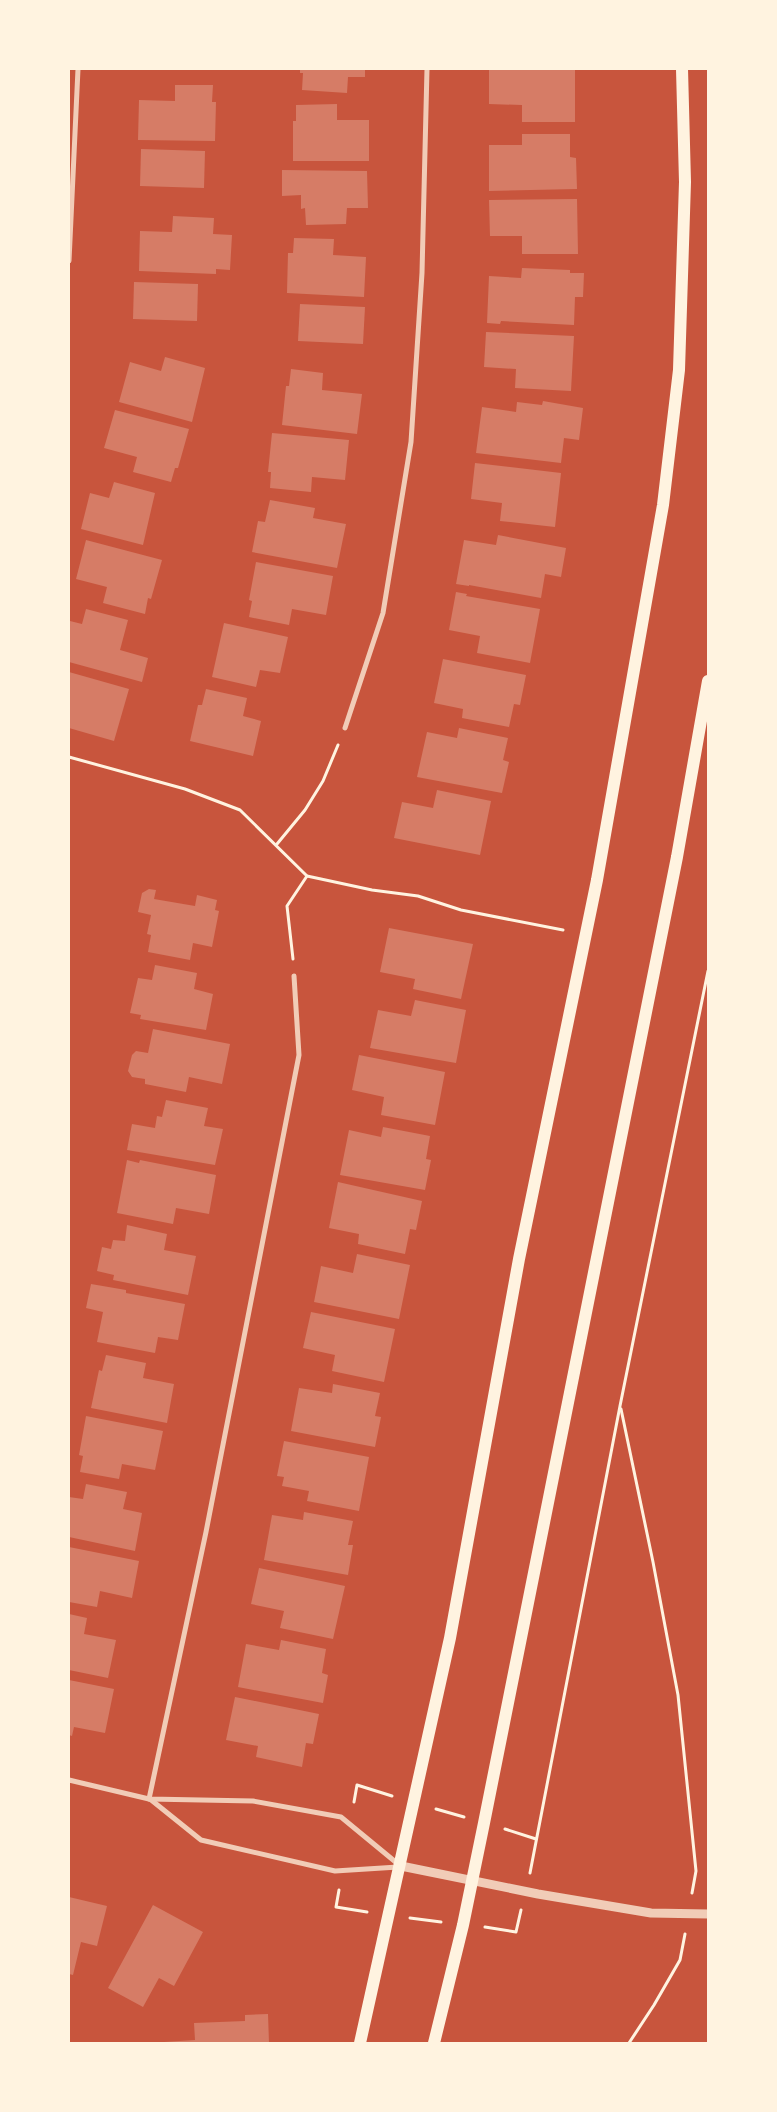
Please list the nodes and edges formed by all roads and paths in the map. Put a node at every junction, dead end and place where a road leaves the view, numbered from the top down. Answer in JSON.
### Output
{"nodes":[{"id":1,"x":78,"y":69,"type":"edge"},
{"id":2,"x":427,"y":69,"type":"edge"},
{"id":3,"x":682,"y":69,"type":"edge"},
{"id":4,"x":69,"y":261,"type":"edge"},
{"id":5,"x":708,"y":681,"type":"edge"},
{"id":6,"x":345,"y":728,"type":"joint"},
{"id":7,"x":69,"y":757,"type":"edge"},
{"id":8,"x":277,"y":844,"type":"junction"},
{"id":9,"x":307,"y":876,"type":"junction"},
{"id":10,"x":586,"y":934,"type":"junction"},
{"id":11,"x":708,"y":971,"type":"edge"},
{"id":12,"x":294,"y":976,"type":"joint"},
{"id":13,"x":620,"y":1406,"type":"junction"},
{"id":14,"x":69,"y":1780,"type":"edge"},
{"id":15,"x":149,"y":1799,"type":"junction"},
{"id":16,"x":536,"y":1839,"type":"dead end"},
{"id":17,"x":401,"y":1866,"type":"junction"},
{"id":18,"x":472,"y":1881,"type":"junction"},
{"id":19,"x":691,"y":1901,"type":"dead end"},
{"id":20,"x":708,"y":1914,"type":"edge"},
{"id":21,"x":686,"y":1930,"type":"dead end"},
{"id":22,"x":360,"y":2043,"type":"edge"},
{"id":23,"x":434,"y":2043,"type":"edge"},
{"id":24,"x":628,"y":2043,"type":"edge"}],
"edges":[{"from":1,"to":4,"type":"street"},
{"from":2,"to":6,"type":"street"},
{"from":3,"to":10,"type":"main road"},
{"from":5,"to":18,"type":"main road"},
{"from":6,"to":8,"type":"path"},
{"from":7,"to":8,"type":"path"},
{"from":8,"to":9,"type":"path"},
{"from":9,"to":10,"type":"path"},
{"from":9,"to":12,"type":"path"},
{"from":10,"to":17,"type":"main road"},
{"from":11,"to":13,"type":"path"},
{"from":12,"to":15,"type":"street"},
{"from":13,"to":16,"type":"path"},
{"from":13,"to":19,"type":"path"},
{"from":14,"to":15,"type":"street"},
{"from":15,"to":17,"type":"street"},
{"from":15,"to":17,"type":"street"},
{"from":17,"to":18,"type":"street"},
{"from":17,"to":22,"type":"main road"},
{"from":18,"to":20,"type":"street"},
{"from":18,"to":23,"type":"main road"},
{"from":21,"to":24,"type":"path"}]}
